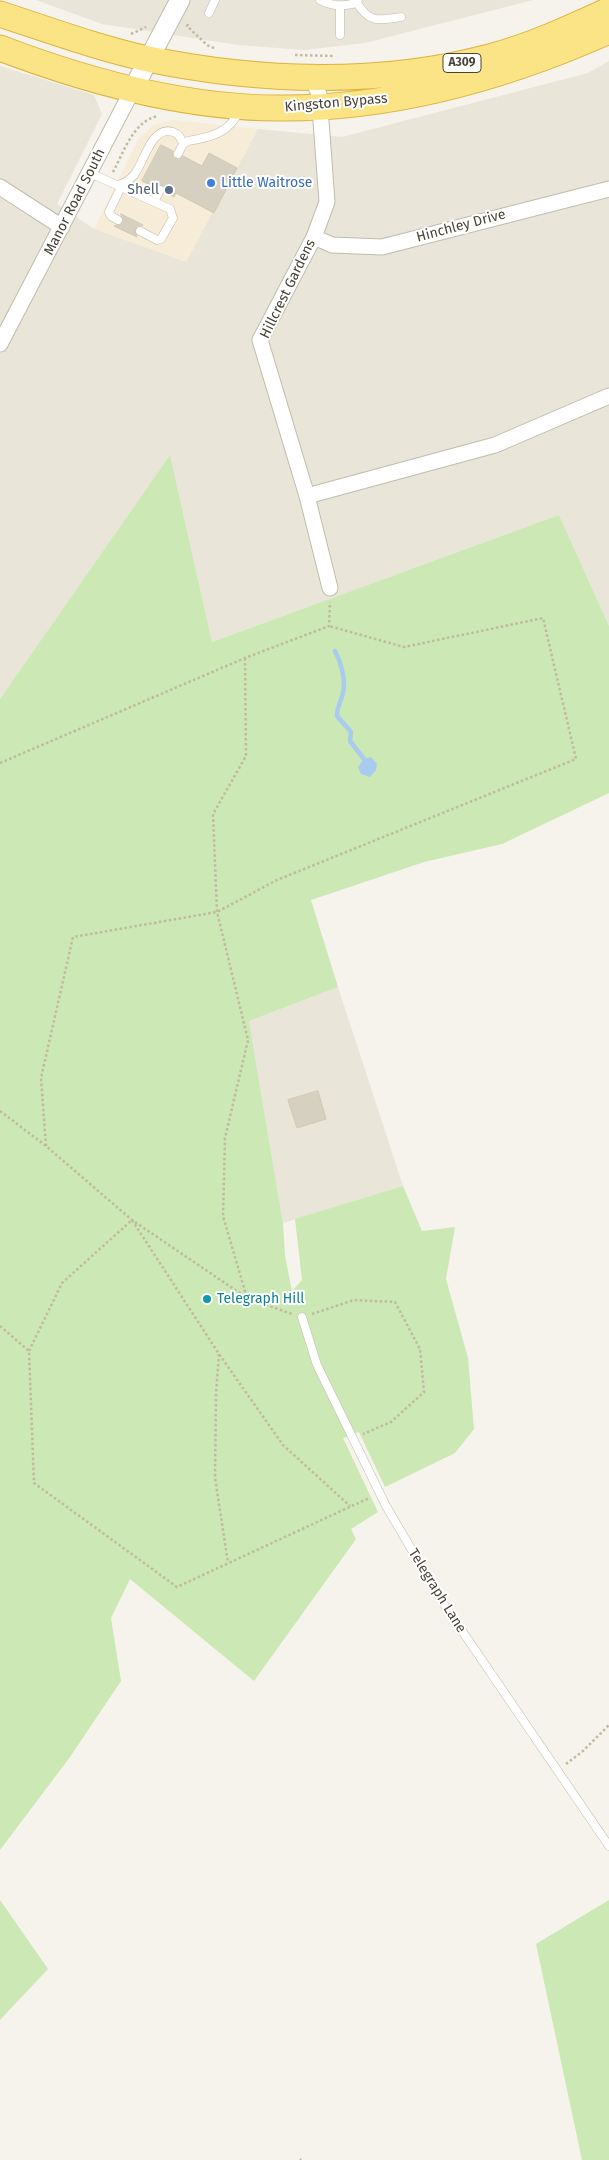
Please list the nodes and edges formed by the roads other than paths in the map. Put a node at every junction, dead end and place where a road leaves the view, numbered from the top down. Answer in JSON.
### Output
{"nodes":[{"id":1,"x":215,"y":0,"type":"edge"},
{"id":2,"x":320,"y":0,"type":"edge"},
{"id":3,"x":358,"y":2,"type":"edge"},
{"id":4,"x":179,"y":3,"type":"edge"},
{"id":5,"x":340,"y":6,"type":"junction"},
{"id":6,"x":609,"y":10,"type":"edge"},
{"id":7,"x":209,"y":13,"type":"dead end"},
{"id":8,"x":0,"y":14,"type":"edge"},
{"id":9,"x":401,"y":18,"type":"dead end"},
{"id":10,"x":0,"y":19,"type":"edge"},
{"id":11,"x":609,"y":31,"type":"edge"},
{"id":12,"x":340,"y":35,"type":"dead end"},
{"id":13,"x":0,"y":48,"type":"edge"},
{"id":14,"x":149,"y":59,"type":"junction"},
{"id":15,"x":306,"y":78,"type":"junction"},
{"id":16,"x":133,"y":89,"type":"junction"},
{"id":17,"x":242,"y":106,"type":"junction"},
{"id":18,"x":317,"y":107,"type":"junction"},
{"id":19,"x":183,"y":144,"type":"junction"},
{"id":20,"x":178,"y":154,"type":"dead end"},
{"id":21,"x":90,"y":173,"type":"junction"},
{"id":22,"x":119,"y":186,"type":"junction"},
{"id":23,"x":0,"y":187,"type":"edge"},
{"id":24,"x":609,"y":188,"type":"edge"},
{"id":25,"x":160,"y":190,"type":"dead end"},
{"id":26,"x":154,"y":202,"type":"junction"},
{"id":27,"x":118,"y":220,"type":"dead end"},
{"id":28,"x":62,"y":227,"type":"junction"},
{"id":29,"x":140,"y":232,"type":"dead end"},
{"id":30,"x":314,"y":237,"type":"junction"},
{"id":31,"x":0,"y":344,"type":"edge"},
{"id":32,"x":609,"y":396,"type":"edge"},
{"id":33,"x":307,"y":496,"type":"junction"},
{"id":34,"x":330,"y":588,"type":"road end"},
{"id":35,"x":302,"y":1317,"type":"road end"},
{"id":36,"x":609,"y":1846,"type":"edge"}],
"edges":[{"from":1,"to":7,"type":"lane"},
{"from":2,"to":5,"type":"lane"},
{"from":3,"to":5,"type":"lane"},
{"from":3,"to":9,"type":"lane"},
{"from":4,"to":14,"type":"street","name":"Manor Road South"},
{"from":5,"to":12,"type":"lane"},
{"from":6,"to":15,"type":"highway","name":"Kingston Bypass","number":"A309"},
{"from":8,"to":14,"type":"highway","name":"Kingston Bypass","number":"A309"},
{"from":10,"to":16,"type":"highway"},
{"from":11,"to":18,"type":"highway","name":"Kingston Bypass","number":"A309"},
{"from":13,"to":16,"type":"highway","name":"Kingston Bypass","number":"A309"},
{"from":14,"to":15,"type":"highway","name":"Kingston Bypass","number":"A309"},
{"from":14,"to":16,"type":"street","name":"Manor Road South"},
{"from":14,"to":18,"type":"highway"},
{"from":15,"to":18,"type":"street","name":"Hillcrest Gardens"},
{"from":16,"to":17,"type":"highway","name":"Kingston Bypass","number":"A309"},
{"from":16,"to":21,"type":"street","name":"Manor Road South"},
{"from":17,"to":18,"type":"highway","name":"Kingston Bypass","number":"A309"},
{"from":17,"to":19,"type":"lane"},
{"from":18,"to":30,"type":"street","name":"Hillcrest Gardens"},
{"from":19,"to":20,"type":"lane"},
{"from":19,"to":22,"type":"lane"},
{"from":21,"to":22,"type":"lane"},
{"from":21,"to":28,"type":"street","name":"Manor Road South"},
{"from":22,"to":26,"type":"lane"},
{"from":22,"to":27,"type":"lane"},
{"from":23,"to":28,"type":"street"},
{"from":24,"to":30,"type":"street","name":"Hinchley Drive"},
{"from":25,"to":26,"type":"lane"},
{"from":26,"to":29,"type":"lane"},
{"from":28,"to":31,"type":"street","name":"Manor Road South"},
{"from":30,"to":33,"type":"street","name":"Hillcrest Gardens"},
{"from":32,"to":33,"type":"street"},
{"from":33,"to":34,"type":"street","name":"Hillcrest Gardens"},
{"from":35,"to":36,"type":"lane","name":"Telegraph Lane"}]}
